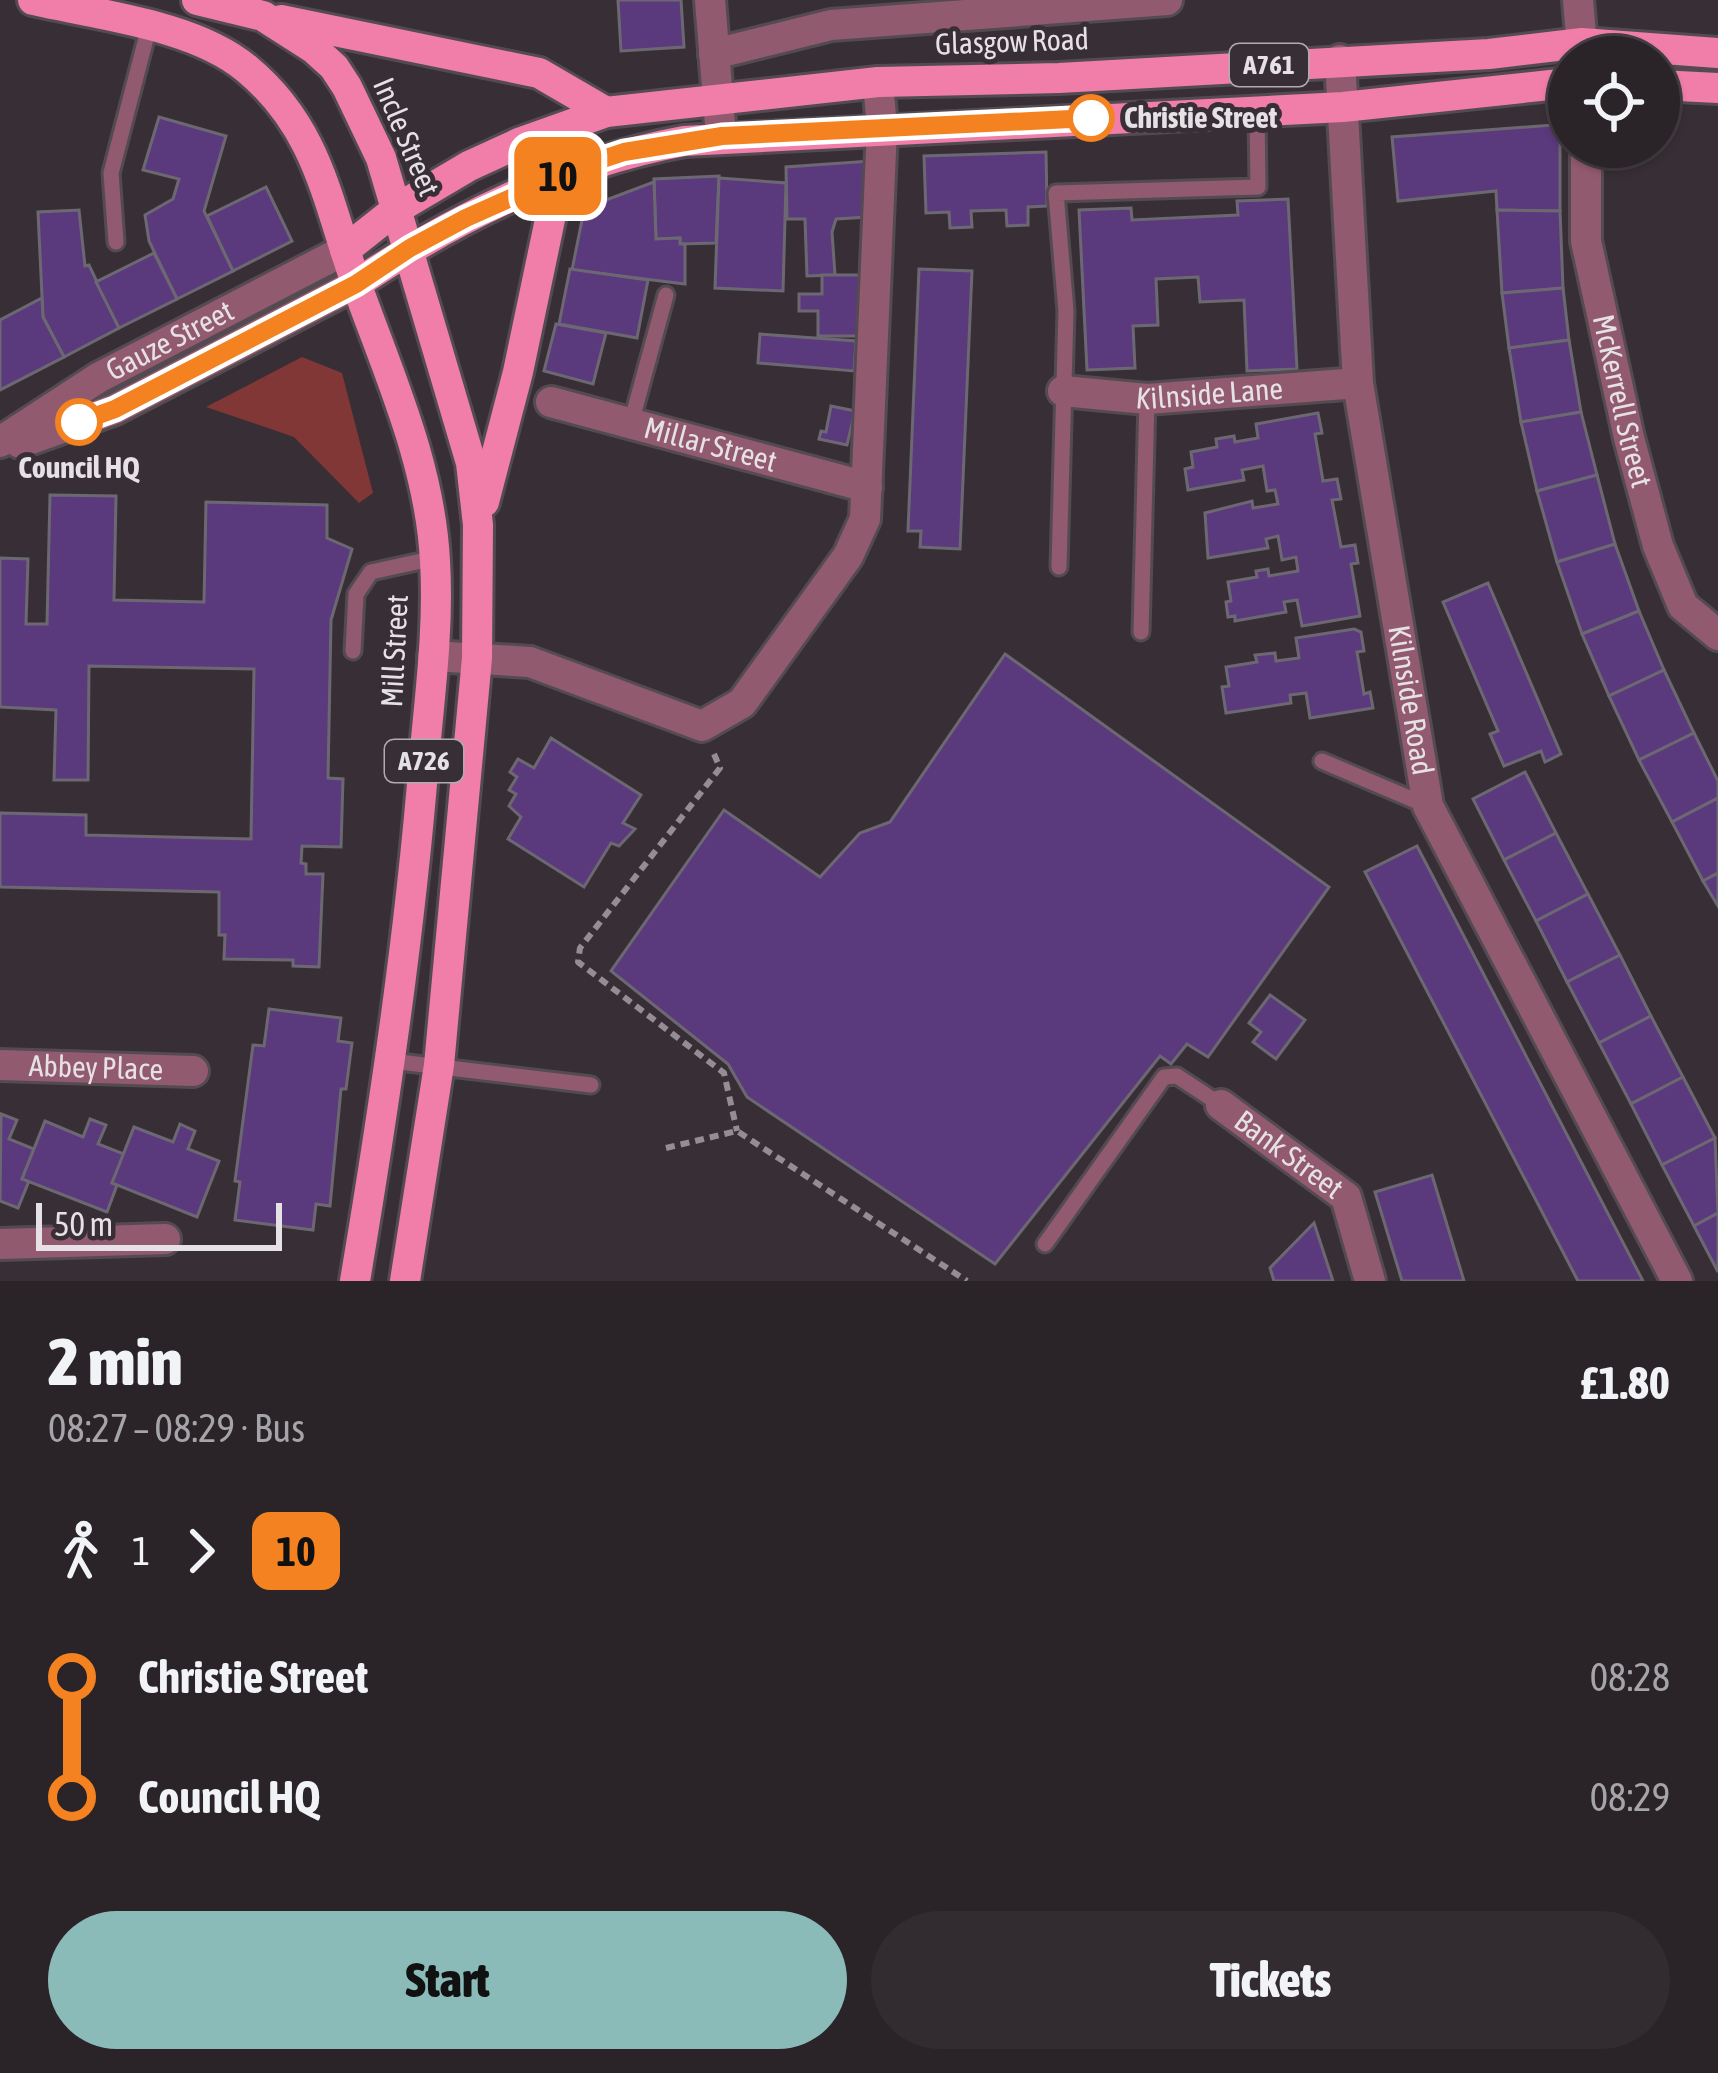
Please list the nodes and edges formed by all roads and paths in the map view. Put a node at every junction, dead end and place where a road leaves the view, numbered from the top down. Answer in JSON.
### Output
{"nodes":[{"id":1,"x":33,"y":0,"type":"edge"},
{"id":2,"x":197,"y":0,"type":"edge"},
{"id":3,"x":710,"y":0,"type":"edge"},
{"id":4,"x":1167,"y":0,"type":"edge"},
{"id":5,"x":1577,"y":0,"type":"edge"},
{"id":6,"x":263,"y":16,"type":"junction"},
{"id":7,"x":149,"y":27,"type":"junction"},
{"id":8,"x":1581,"y":36,"type":"edge"},
{"id":9,"x":1548,"y":51,"type":"edge"},
{"id":10,"x":1680,"y":52,"type":"edge"},
{"id":11,"x":1718,"y":53,"type":"edge"},
{"id":12,"x":714,"y":54,"type":"junction"},
{"id":13,"x":1340,"y":61,"type":"junction"},
{"id":14,"x":878,"y":82,"type":"junction"},
{"id":15,"x":1548,"y":85,"type":"edge"},
{"id":16,"x":1680,"y":86,"type":"edge"},
{"id":17,"x":1718,"y":88,"type":"edge"},
{"id":18,"x":718,"y":98,"type":"junction"},
{"id":19,"x":1343,"y":107,"type":"junction"},
{"id":20,"x":606,"y":112,"type":"junction"},
{"id":21,"x":1258,"y":112,"type":"junction"},
{"id":22,"x":882,"y":128,"type":"junction"},
{"id":23,"x":722,"y":136,"type":"junction"},
{"id":24,"x":582,"y":166,"type":"junction"},
{"id":25,"x":1586,"y":168,"type":"edge"},
{"id":26,"x":398,"y":208,"type":"junction"},
{"id":27,"x":116,"y":242,"type":"dead end"},
{"id":28,"x":410,"y":248,"type":"junction"},
{"id":29,"x":346,"y":250,"type":"junction"},
{"id":30,"x":356,"y":284,"type":"junction"},
{"id":31,"x":666,"y":295,"type":"dead end"},
{"id":32,"x":1358,"y":383,"type":"junction"},
{"id":33,"x":1063,"y":392,"type":"junction"},
{"id":34,"x":1147,"y":399,"type":"junction"},
{"id":35,"x":551,"y":402,"type":"dead end"},
{"id":36,"x":631,"y":423,"type":"junction"},
{"id":37,"x":0,"y":447,"type":"edge"},
{"id":38,"x":867,"y":487,"type":"junction"},
{"id":39,"x":478,"y":525,"type":"junction"},
{"id":40,"x":435,"y":558,"type":"junction"},
{"id":41,"x":1059,"y":567,"type":"dead end"},
{"id":42,"x":1141,"y":632,"type":"dead end"},
{"id":43,"x":1718,"y":635,"type":"edge"},
{"id":44,"x":353,"y":652,"type":"dead end"},
{"id":45,"x":433,"y":656,"type":"junction"},
{"id":46,"x":477,"y":658,"type":"junction"},
{"id":47,"x":702,"y":726,"type":"junction"},
{"id":48,"x":1322,"y":761,"type":"dead end"},
{"id":49,"x":1428,"y":806,"type":"junction"},
{"id":50,"x":391,"y":1061,"type":"junction"},
{"id":51,"x":439,"y":1065,"type":"junction"},
{"id":52,"x":0,"y":1066,"type":"edge"},
{"id":53,"x":193,"y":1071,"type":"dead end"},
{"id":54,"x":591,"y":1085,"type":"dead end"},
{"id":55,"x":1221,"y":1105,"type":"joint"},
{"id":56,"x":737,"y":1131,"type":"junction"},
{"id":57,"x":666,"y":1148,"type":"dead end"},
{"id":58,"x":165,"y":1239,"type":"dead end"},
{"id":59,"x":0,"y":1244,"type":"edge"},
{"id":60,"x":1045,"y":1244,"type":"dead end"},
{"id":61,"x":355,"y":1281,"type":"edge"},
{"id":62,"x":405,"y":1281,"type":"edge"},
{"id":63,"x":967,"y":1281,"type":"edge"},
{"id":64,"x":1370,"y":1281,"type":"edge"},
{"id":65,"x":1677,"y":1281,"type":"edge"}],
"edges":[{"from":1,"to":7,"type":"main road","number":"A726"},
{"from":2,"to":6,"type":"main road","name":"Incle Street","number":"A726"},
{"from":3,"to":12,"type":"street"},
{"from":4,"to":12,"type":"street"},
{"from":5,"to":8,"type":"street"},
{"from":6,"to":20,"type":"main road"},
{"from":6,"to":26,"type":"main road","name":"Incle Street","number":"A726"},
{"from":7,"to":27,"type":"lane"},
{"from":7,"to":29,"type":"main road","number":"A726"},
{"from":9,"to":13,"type":"main road","name":"Glasgow Road","number":"A761"},
{"from":10,"to":11,"type":"main road","name":"Glasgow Road","number":"A761"},
{"from":12,"to":18,"type":"street"},
{"from":13,"to":14,"type":"main road","name":"Glasgow Road","number":"A761"},
{"from":13,"to":19,"type":"street","name":"Kilnside Road"},
{"from":14,"to":18,"type":"main road","name":"Glasgow Road","number":"A761"},
{"from":14,"to":22,"type":"street"},
{"from":15,"to":19,"type":"main road","number":"A761"},
{"from":16,"to":17,"type":"main road"},
{"from":18,"to":20,"type":"main road","name":"Glasgow Road","number":"A761"},
{"from":18,"to":23,"type":"street"},
{"from":19,"to":21,"type":"main road","number":"A761"},
{"from":19,"to":32,"type":"street","name":"Kilnside Road"},
{"from":20,"to":26,"type":"main road","name":"Glasgow Road","number":"A761"},
{"from":21,"to":22,"type":"main road","number":"A761"},
{"from":21,"to":33,"type":"lane"},
{"from":22,"to":23,"type":"main road","number":"A761"},
{"from":22,"to":38,"type":"street"},
{"from":23,"to":24,"type":"main road","number":"A761"},
{"from":24,"to":28,"type":"main road","number":"A761"},
{"from":24,"to":39,"type":"main road","number":"A726"},
{"from":25,"to":43,"type":"street","name":"McKerrell Street"},
{"from":26,"to":28,"type":"main road","name":"Incle Street","number":"A726"},
{"from":26,"to":29,"type":"main road","name":"Glasgow Road","number":"A761"},
{"from":28,"to":30,"type":"main road","number":"A761"},
{"from":28,"to":39,"type":"main road","number":"A726"},
{"from":29,"to":30,"type":"main road","name":"Mill Street","number":"A726"},
{"from":29,"to":37,"type":"street","name":"Gauze Street"},
{"from":30,"to":37,"type":"street","name":"Gauze Street"},
{"from":30,"to":40,"type":"main road","name":"Mill Street","number":"A726"},
{"from":31,"to":36,"type":"lane"},
{"from":32,"to":34,"type":"street","name":"Kilnside Lane"},
{"from":32,"to":49,"type":"street","name":"Kilnside Road"},
{"from":33,"to":34,"type":"street","name":"Kilnside Lane"},
{"from":33,"to":41,"type":"lane"},
{"from":34,"to":42,"type":"lane"},
{"from":35,"to":36,"type":"street","name":"Millar Street"},
{"from":36,"to":38,"type":"street","name":"Millar Street"},
{"from":38,"to":47,"type":"street"},
{"from":39,"to":46,"type":"main road","number":"A726"},
{"from":40,"to":44,"type":"lane"},
{"from":40,"to":45,"type":"main road","name":"Mill Street","number":"A726"},
{"from":45,"to":46,"type":"street"},
{"from":45,"to":50,"type":"main road","name":"Mill Street","number":"A726"},
{"from":46,"to":47,"type":"street"},
{"from":46,"to":51,"type":"main road","number":"A726"},
{"from":47,"to":56,"type":"path"},
{"from":48,"to":49,"type":"lane"},
{"from":49,"to":65,"type":"street","name":"Kilnside Road"},
{"from":50,"to":51,"type":"lane"},
{"from":50,"to":61,"type":"main road","name":"Mill Street","number":"A726"},
{"from":51,"to":54,"type":"lane"},
{"from":51,"to":62,"type":"main road","number":"A726"},
{"from":52,"to":53,"type":"street","name":"Abbey Place"},
{"from":55,"to":60,"type":"lane"},
{"from":55,"to":64,"type":"street","name":"Bank Street"},
{"from":56,"to":57,"type":"path"},
{"from":56,"to":63,"type":"path"},
{"from":58,"to":59,"type":"street"}]}
